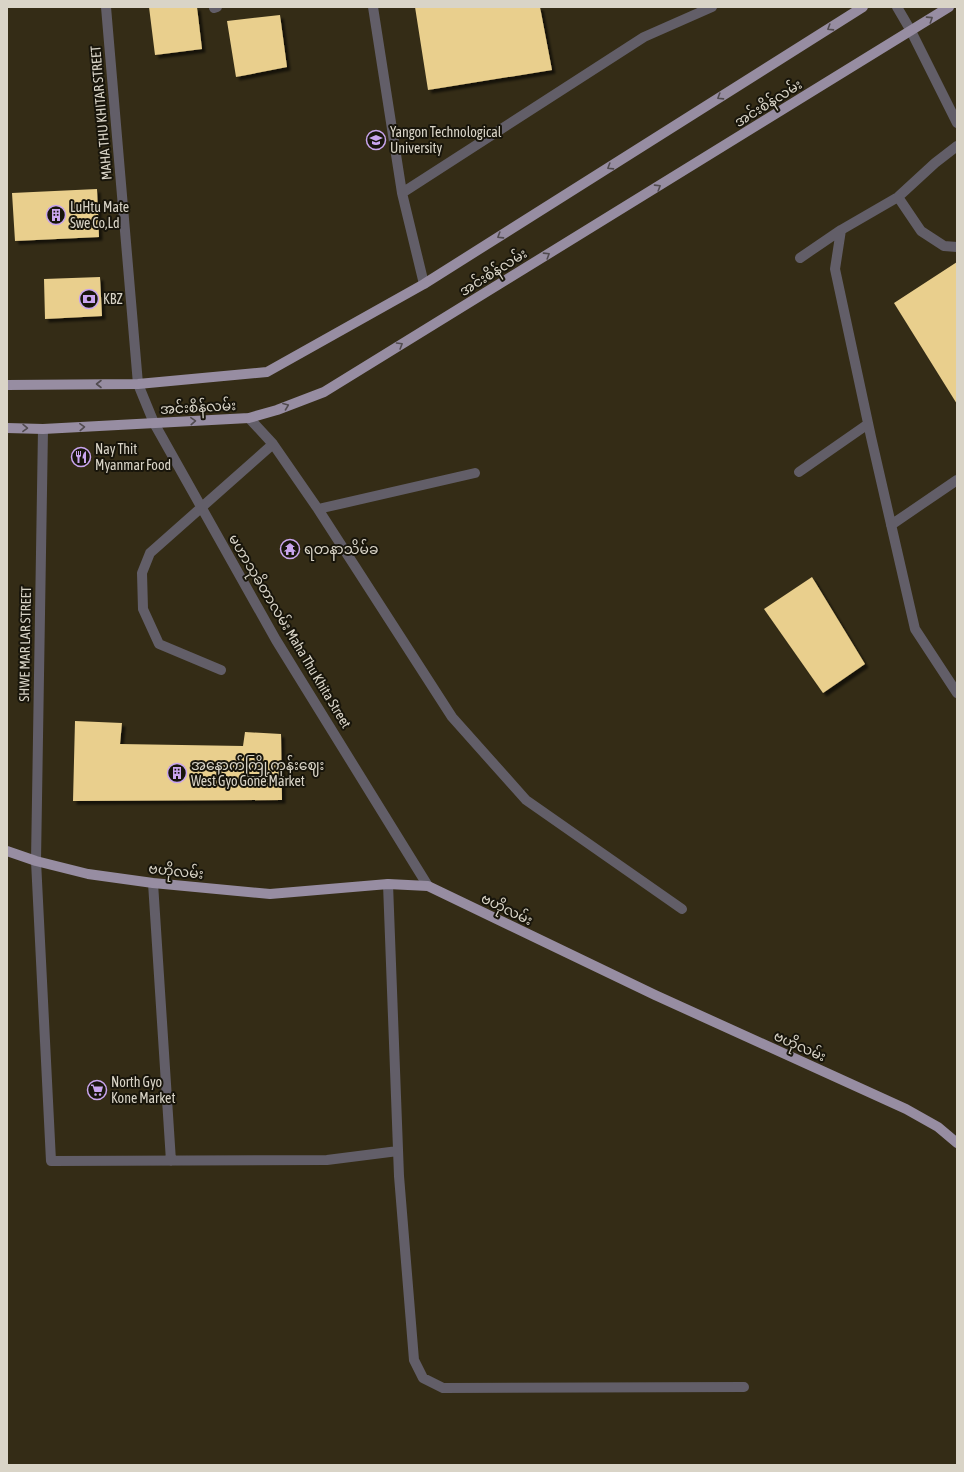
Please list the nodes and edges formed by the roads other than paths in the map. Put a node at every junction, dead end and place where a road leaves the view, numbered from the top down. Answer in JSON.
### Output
{"nodes":[{"id":1,"x":106,"y":7,"type":"edge"},
{"id":2,"x":373,"y":7,"type":"edge"},
{"id":3,"x":712,"y":7,"type":"edge"},
{"id":4,"x":863,"y":7,"type":"edge"},
{"id":5,"x":897,"y":7,"type":"edge"},
{"id":6,"x":949,"y":7,"type":"edge"},
{"id":7,"x":911,"y":31,"type":"junction"},
{"id":8,"x":957,"y":124,"type":"edge"},
{"id":9,"x":957,"y":146,"type":"edge"},
{"id":10,"x":402,"y":193,"type":"junction"},
{"id":11,"x":898,"y":197,"type":"junction"},
{"id":12,"x":841,"y":230,"type":"junction"},
{"id":13,"x":957,"y":247,"type":"edge"},
{"id":14,"x":800,"y":258,"type":"dead end"},
{"id":15,"x":424,"y":284,"type":"junction"},
{"id":16,"x":7,"y":384,"type":"edge"},
{"id":17,"x":138,"y":384,"type":"junction"},
{"id":18,"x":249,"y":418,"type":"junction"},
{"id":19,"x":154,"y":423,"type":"junction"},
{"id":20,"x":868,"y":424,"type":"junction"},
{"id":21,"x":7,"y":428,"type":"edge"},
{"id":22,"x":43,"y":428,"type":"junction"},
{"id":23,"x":273,"y":444,"type":"junction"},
{"id":24,"x":475,"y":472,"type":"dead end"},
{"id":25,"x":799,"y":472,"type":"dead end"},
{"id":26,"x":957,"y":480,"type":"edge"},
{"id":27,"x":201,"y":508,"type":"junction"},
{"id":28,"x":318,"y":509,"type":"junction"},
{"id":29,"x":891,"y":525,"type":"junction"},
{"id":30,"x":221,"y":670,"type":"dead end"},
{"id":31,"x":957,"y":693,"type":"edge"},
{"id":32,"x":7,"y":851,"type":"edge"},
{"id":33,"x":36,"y":861,"type":"junction"},
{"id":34,"x":153,"y":883,"type":"junction"},
{"id":35,"x":388,"y":884,"type":"junction"},
{"id":36,"x":428,"y":886,"type":"junction"},
{"id":37,"x":682,"y":909,"type":"dead end"},
{"id":38,"x":957,"y":1143,"type":"edge"},
{"id":39,"x":398,"y":1151,"type":"junction"},
{"id":40,"x":171,"y":1161,"type":"junction"},
{"id":41,"x":744,"y":1387,"type":"dead end"}],
"edges":[{"from":1,"to":17,"type":"street","name":"MAHA THU KHITAR STREET"},
{"from":2,"to":10,"type":"street"},
{"from":3,"to":10,"type":"street"},
{"from":4,"to":15,"type":"main road","name":"အင်းစိန်လမ်း","one_way":true},
{"from":5,"to":7,"type":"street"},
{"from":7,"to":6,"type":"main road","name":"အင်းစိန်လမ်း","one_way":true},
{"from":7,"to":8,"type":"street"},
{"from":18,"to":7,"type":"main road","name":"အင်းစိန်လမ်း","one_way":true},
{"from":9,"to":11,"type":"street"},
{"from":10,"to":15,"type":"street"},
{"from":11,"to":12,"type":"street"},
{"from":11,"to":13,"type":"street"},
{"from":12,"to":14,"type":"street"},
{"from":12,"to":20,"type":"street"},
{"from":15,"to":17,"type":"main road","name":"အင်းစိန်လမ်း"},
{"from":17,"to":16,"type":"main road","name":"အင်းစိန်လမ်း","one_way":true},
{"from":17,"to":19,"type":"street","name":"မဟာသုခိတာလမ်း Maha Thu Khita Street"},
{"from":19,"to":18,"type":"main road","name":"အင်းစိန်လမ်း","one_way":true},
{"from":18,"to":23,"type":"street"},
{"from":22,"to":19,"type":"main road","name":"အင်းစိန်လမ်း","one_way":true},
{"from":19,"to":27,"type":"street","name":"မဟာသုခိတာလမ်း Maha Thu Khita Street"},
{"from":20,"to":25,"type":"street"},
{"from":20,"to":29,"type":"street"},
{"from":21,"to":22,"type":"main road","name":"အင်းစိန်လမ်း","one_way":true},
{"from":22,"to":33,"type":"street","name":"SHWE MAR LAR STREET"},
{"from":23,"to":27,"type":"street"},
{"from":23,"to":28,"type":"street"},
{"from":24,"to":28,"type":"street"},
{"from":26,"to":29,"type":"street"},
{"from":27,"to":30,"type":"street"},
{"from":27,"to":36,"type":"street","name":"မဟာသုခိတာလမ်း Maha Thu Khita Street"},
{"from":28,"to":37,"type":"street"},
{"from":29,"to":31,"type":"street"},
{"from":32,"to":33,"type":"main road","name":"ဗဟိုလမ်း"},
{"from":33,"to":34,"type":"main road","name":"ဗဟိုလမ်း"},
{"from":33,"to":40,"type":"street","name":"SHWE MAR LAR STREET"},
{"from":34,"to":35,"type":"main road","name":"ဗဟိုလမ်း"},
{"from":34,"to":40,"type":"street"},
{"from":35,"to":36,"type":"main road","name":"ဗဟိုလမ်း"},
{"from":35,"to":39,"type":"street"},
{"from":36,"to":38,"type":"main road","name":"ဗဟိုလမ်း"},
{"from":39,"to":40,"type":"street"},
{"from":39,"to":41,"type":"street"}]}
